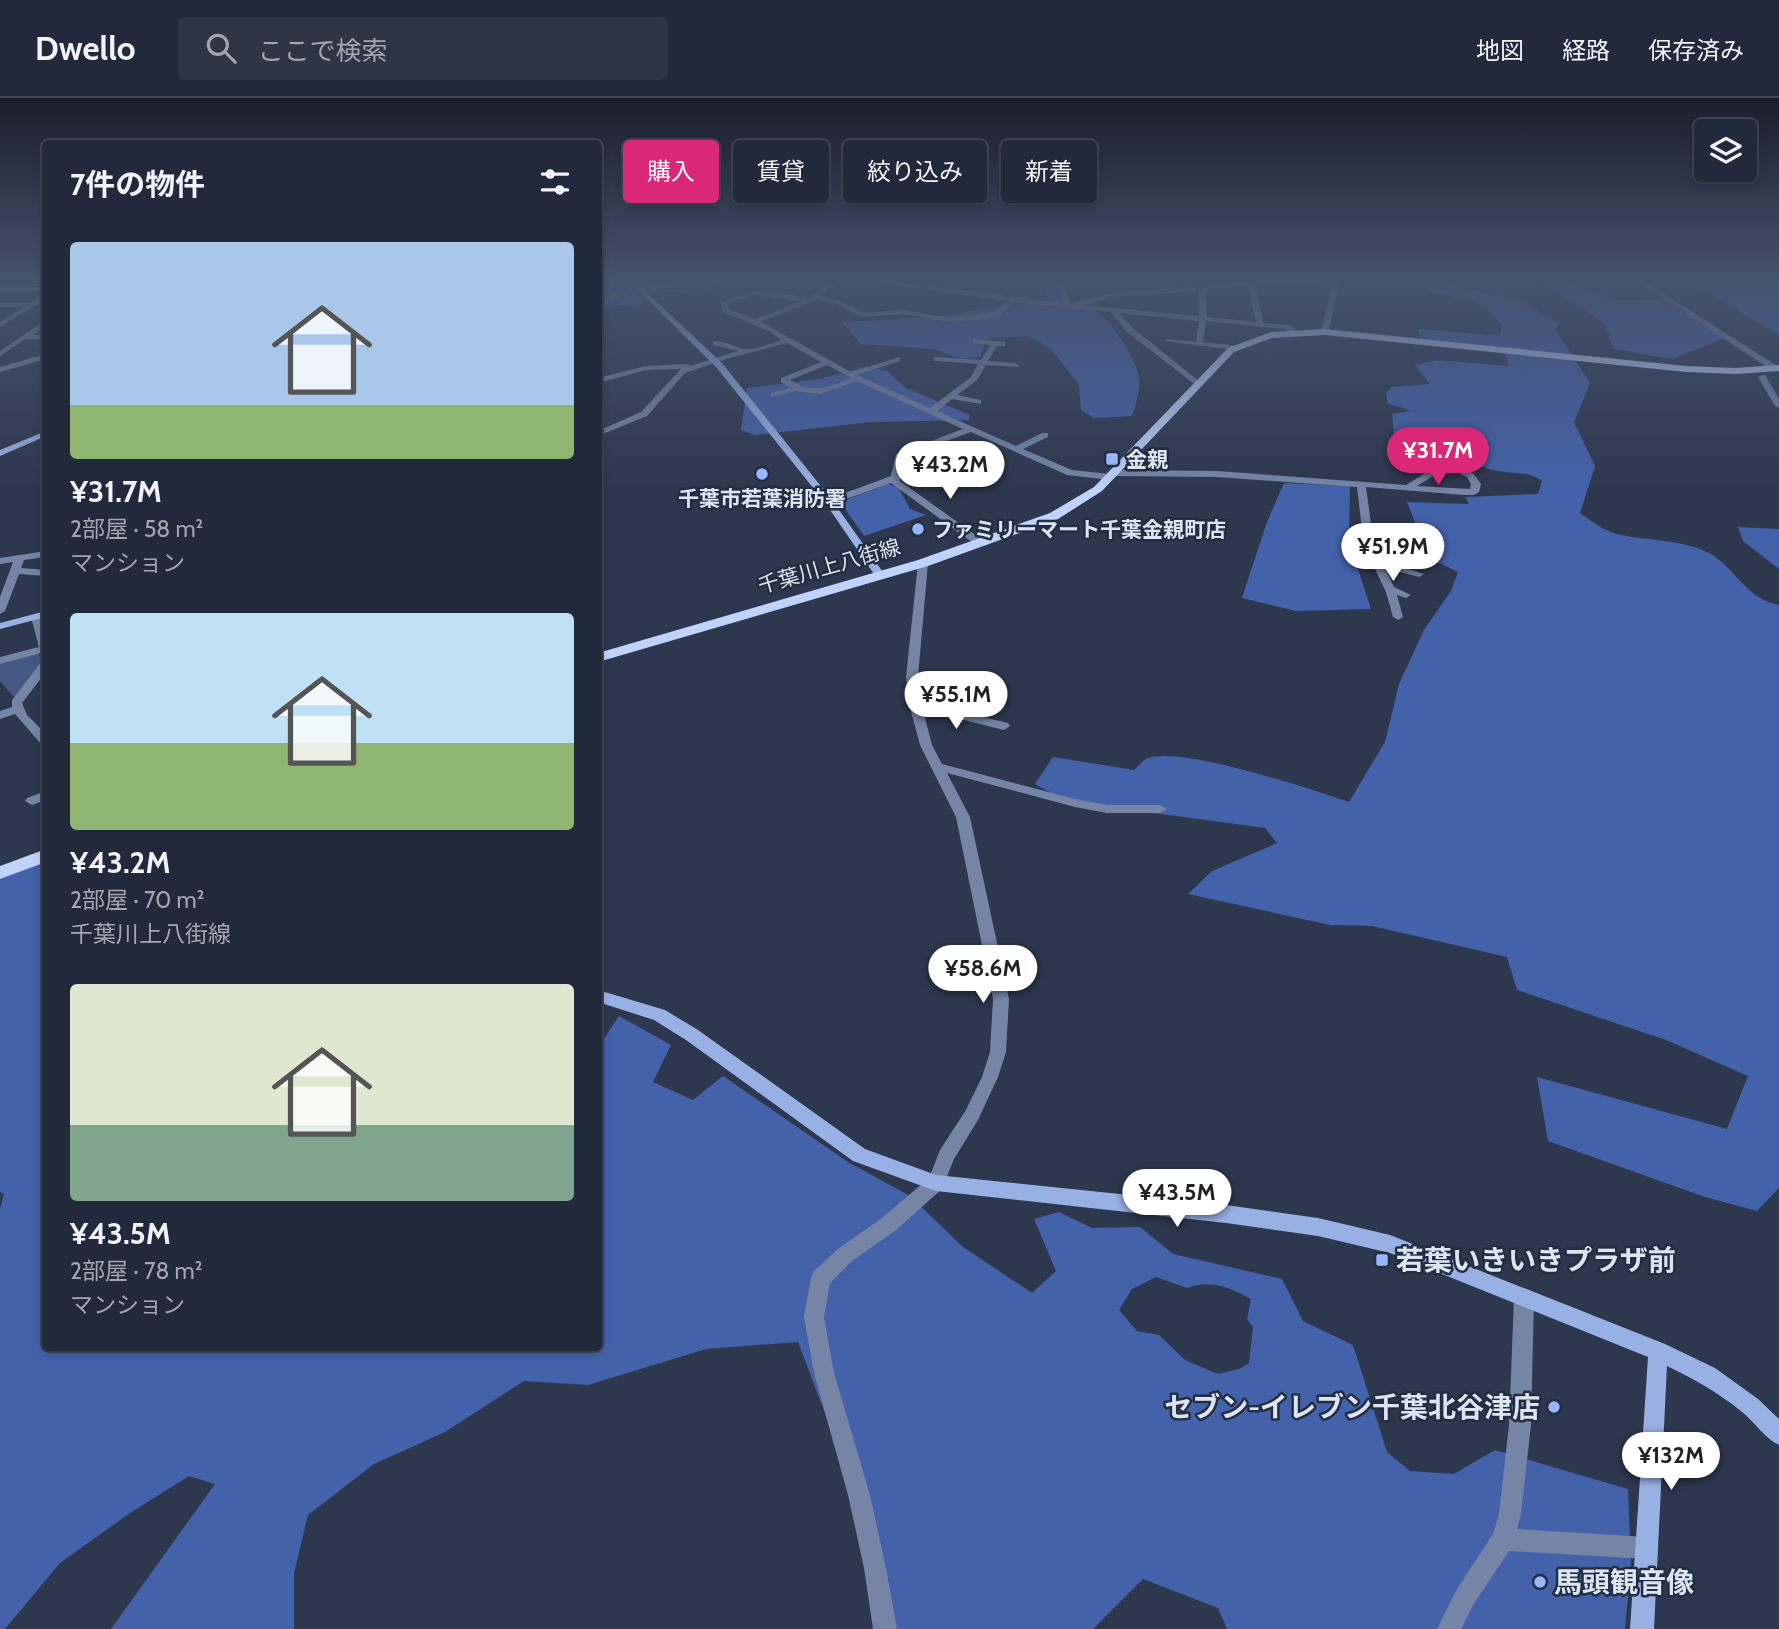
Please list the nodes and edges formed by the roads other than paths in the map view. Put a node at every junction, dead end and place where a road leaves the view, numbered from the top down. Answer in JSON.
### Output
{"nodes":[{"id":1,"x":701,"y":348,"type":"edge"},
{"id":2,"x":737,"y":348,"type":"edge"},
{"id":3,"x":760,"y":348,"type":"edge"},
{"id":4,"x":802,"y":348,"type":"edge"},
{"id":5,"x":995,"y":348,"type":"edge"},
{"id":6,"x":1153,"y":348,"type":"edge"},
{"id":7,"x":1235,"y":348,"type":"edge"},
{"id":8,"x":1485,"y":348,"type":"edge"},
{"id":9,"x":1742,"y":348,"type":"edge"},
{"id":10,"x":960,"y":349,"type":"dead end"},
{"id":11,"x":890,"y":351,"type":"dead end"},
{"id":12,"x":746,"y":352,"type":"junction"},
{"id":13,"x":0,"y":354,"type":"edge"},
{"id":14,"x":42,"y":356,"type":"edge"},
{"id":15,"x":42,"y":357,"type":"edge"},
{"id":16,"x":897,"y":359,"type":"junction"},
{"id":17,"x":937,"y":359,"type":"dead end"},
{"id":18,"x":713,"y":360,"type":"junction"},
{"id":19,"x":952,"y":361,"type":"junction"},
{"id":20,"x":827,"y":362,"type":"junction"},
{"id":21,"x":983,"y":364,"type":"junction"},
{"id":22,"x":695,"y":365,"type":"junction"},
{"id":23,"x":1015,"y":365,"type":"dead end"},
{"id":24,"x":0,"y":370,"type":"edge"},
{"id":25,"x":893,"y":370,"type":"dead end"},
{"id":26,"x":1778,"y":372,"type":"edge"},
{"id":27,"x":883,"y":374,"type":"dead end"},
{"id":28,"x":857,"y":378,"type":"junction"},
{"id":29,"x":602,"y":381,"type":"edge"},
{"id":30,"x":1197,"y":384,"type":"junction"},
{"id":31,"x":950,"y":385,"type":"dead end"},
{"id":32,"x":962,"y":387,"type":"junction"},
{"id":33,"x":797,"y":388,"type":"junction"},
{"id":34,"x":774,"y":395,"type":"dead end"},
{"id":35,"x":951,"y":396,"type":"junction"},
{"id":36,"x":978,"y":402,"type":"dead end"},
{"id":37,"x":1779,"y":407,"type":"edge"},
{"id":38,"x":931,"y":411,"type":"junction"},
{"id":39,"x":602,"y":421,"type":"edge"},
{"id":40,"x":618,"y":426,"type":"junction"},
{"id":41,"x":973,"y":428,"type":"junction"},
{"id":42,"x":42,"y":429,"type":"edge"},
{"id":43,"x":602,"y":432,"type":"edge"},
{"id":44,"x":42,"y":435,"type":"edge"},
{"id":45,"x":1045,"y":435,"type":"dead end"},
{"id":46,"x":29,"y":442,"type":"junction"},
{"id":47,"x":42,"y":442,"type":"edge"},
{"id":48,"x":0,"y":446,"type":"edge"},
{"id":49,"x":1018,"y":447,"type":"junction"},
{"id":50,"x":0,"y":453,"type":"edge"},
{"id":51,"x":1112,"y":475,"type":"junction"},
{"id":52,"x":895,"y":478,"type":"junction"},
{"id":53,"x":1361,"y":484,"type":"junction"},
{"id":54,"x":1406,"y":489,"type":"junction"},
{"id":55,"x":829,"y":502,"type":"junction"},
{"id":56,"x":980,"y":542,"type":"junction"},
{"id":57,"x":42,"y":555,"type":"edge"},
{"id":58,"x":20,"y":558,"type":"junction"},
{"id":59,"x":0,"y":561,"type":"edge"},
{"id":60,"x":1376,"y":562,"type":"junction"},
{"id":61,"x":923,"y":563,"type":"junction"},
{"id":62,"x":16,"y":571,"type":"junction"},
{"id":63,"x":42,"y":573,"type":"edge"},
{"id":64,"x":1419,"y":574,"type":"dead end"},
{"id":65,"x":880,"y":575,"type":"junction"},
{"id":66,"x":1390,"y":589,"type":"junction"},
{"id":67,"x":3,"y":595,"type":"edge"},
{"id":68,"x":1406,"y":595,"type":"dead end"},
{"id":69,"x":0,"y":611,"type":"edge"},
{"id":70,"x":41,"y":615,"type":"edge"},
{"id":71,"x":1398,"y":618,"type":"dead end"},
{"id":72,"x":0,"y":626,"type":"edge"},
{"id":73,"x":42,"y":651,"type":"edge"},
{"id":74,"x":602,"y":657,"type":"edge"},
{"id":75,"x":0,"y":661,"type":"edge"},
{"id":76,"x":42,"y":668,"type":"edge"},
{"id":77,"x":915,"y":704,"type":"junction"},
{"id":78,"x":17,"y":709,"type":"junction"},
{"id":79,"x":0,"y":715,"type":"edge"},
{"id":80,"x":1004,"y":726,"type":"dead end"},
{"id":81,"x":42,"y":737,"type":"edge"},
{"id":82,"x":935,"y":766,"type":"junction"},
{"id":83,"x":42,"y":793,"type":"edge"},
{"id":84,"x":32,"y":801,"type":"dead end"},
{"id":85,"x":1160,"y":809,"type":"dead end"},
{"id":86,"x":42,"y":857,"type":"edge"},
{"id":87,"x":0,"y":873,"type":"edge"},
{"id":88,"x":602,"y":997,"type":"edge"},
{"id":89,"x":936,"y":1183,"type":"junction"},
{"id":90,"x":1524,"y":1298,"type":"junction"},
{"id":91,"x":1658,"y":1351,"type":"junction"},
{"id":92,"x":1779,"y":1434,"type":"edge"},
{"id":93,"x":1503,"y":1539,"type":"junction"},
{"id":94,"x":1647,"y":1548,"type":"junction"},
{"id":95,"x":885,"y":1629,"type":"edge"},
{"id":96,"x":1449,"y":1629,"type":"edge"},
{"id":97,"x":1642,"y":1629,"type":"edge"}],
"edges":[{"from":1,"to":18,"type":"street"},
{"from":2,"to":12,"type":"street"},
{"from":3,"to":12,"type":"street"},
{"from":4,"to":20,"type":"street"},
{"from":5,"to":21,"type":"street"},
{"from":6,"to":30,"type":"street"},
{"from":7,"to":30,"type":"main road","name":"千葉川上八街線"},
{"from":8,"to":26,"type":"main road","name":"千葉川上八街線"},
{"from":9,"to":26,"type":"street"},
{"from":10,"to":19,"type":"street"},
{"from":11,"to":16,"type":"street"},
{"from":12,"to":18,"type":"street"},
{"from":13,"to":14,"type":"street"},
{"from":15,"to":24,"type":"street"},
{"from":16,"to":25,"type":"street"},
{"from":16,"to":28,"type":"street"},
{"from":17,"to":19,"type":"street"},
{"from":18,"to":22,"type":"street"},
{"from":18,"to":55,"type":"street"},
{"from":19,"to":21,"type":"street"},
{"from":20,"to":28,"type":"street"},
{"from":20,"to":33,"type":"street"},
{"from":21,"to":23,"type":"street"},
{"from":21,"to":32,"type":"street"},
{"from":22,"to":29,"type":"street"},
{"from":22,"to":40,"type":"street"},
{"from":26,"to":37,"type":"street"},
{"from":27,"to":28,"type":"street"},
{"from":28,"to":33,"type":"street"},
{"from":28,"to":38,"type":"street"},
{"from":30,"to":51,"type":"main road","name":"千葉川上八街線"},
{"from":31,"to":32,"type":"street"},
{"from":32,"to":35,"type":"street"},
{"from":33,"to":34,"type":"street"},
{"from":35,"to":36,"type":"street"},
{"from":35,"to":38,"type":"street"},
{"from":38,"to":41,"type":"street"},
{"from":39,"to":40,"type":"street"},
{"from":40,"to":43,"type":"street"},
{"from":41,"to":49,"type":"street"},
{"from":41,"to":52,"type":"street"},
{"from":42,"to":48,"type":"street"},
{"from":44,"to":46,"type":"street"},
{"from":45,"to":49,"type":"street"},
{"from":46,"to":47,"type":"street"},
{"from":46,"to":50,"type":"street"},
{"from":49,"to":51,"type":"street"},
{"from":51,"to":53,"type":"street"},
{"from":51,"to":56,"type":"main road","name":"千葉川上八街線"},
{"from":52,"to":55,"type":"street"},
{"from":52,"to":56,"type":"street"},
{"from":53,"to":54,"type":"street"},
{"from":53,"to":60,"type":"street"},
{"from":54,"to":54,"type":"street"},
{"from":55,"to":65,"type":"street"},
{"from":56,"to":61,"type":"main road","name":"千葉川上八街線"},
{"from":57,"to":58,"type":"street"},
{"from":58,"to":59,"type":"street"},
{"from":58,"to":62,"type":"street"},
{"from":60,"to":64,"type":"street"},
{"from":60,"to":66,"type":"street"},
{"from":61,"to":65,"type":"main road","name":"千葉川上八街線"},
{"from":61,"to":77,"type":"street"},
{"from":62,"to":63,"type":"street"},
{"from":62,"to":67,"type":"street"},
{"from":65,"to":74,"type":"main road","name":"千葉川上八街線"},
{"from":66,"to":68,"type":"street"},
{"from":66,"to":71,"type":"street"},
{"from":67,"to":69,"type":"street"},
{"from":70,"to":72,"type":"street"},
{"from":73,"to":75,"type":"street"},
{"from":76,"to":78,"type":"street"},
{"from":77,"to":80,"type":"street"},
{"from":77,"to":82,"type":"street"},
{"from":78,"to":79,"type":"street"},
{"from":78,"to":81,"type":"street"},
{"from":82,"to":85,"type":"street"},
{"from":82,"to":89,"type":"street"},
{"from":83,"to":84,"type":"street"},
{"from":86,"to":87,"type":"main road"},
{"from":88,"to":89,"type":"street"},
{"from":89,"to":90,"type":"street"},
{"from":89,"to":95,"type":"street"},
{"from":90,"to":91,"type":"street"},
{"from":90,"to":93,"type":"street"},
{"from":91,"to":92,"type":"street"},
{"from":91,"to":94,"type":"street"},
{"from":93,"to":94,"type":"street"},
{"from":93,"to":96,"type":"street"},
{"from":94,"to":97,"type":"street"}]}
